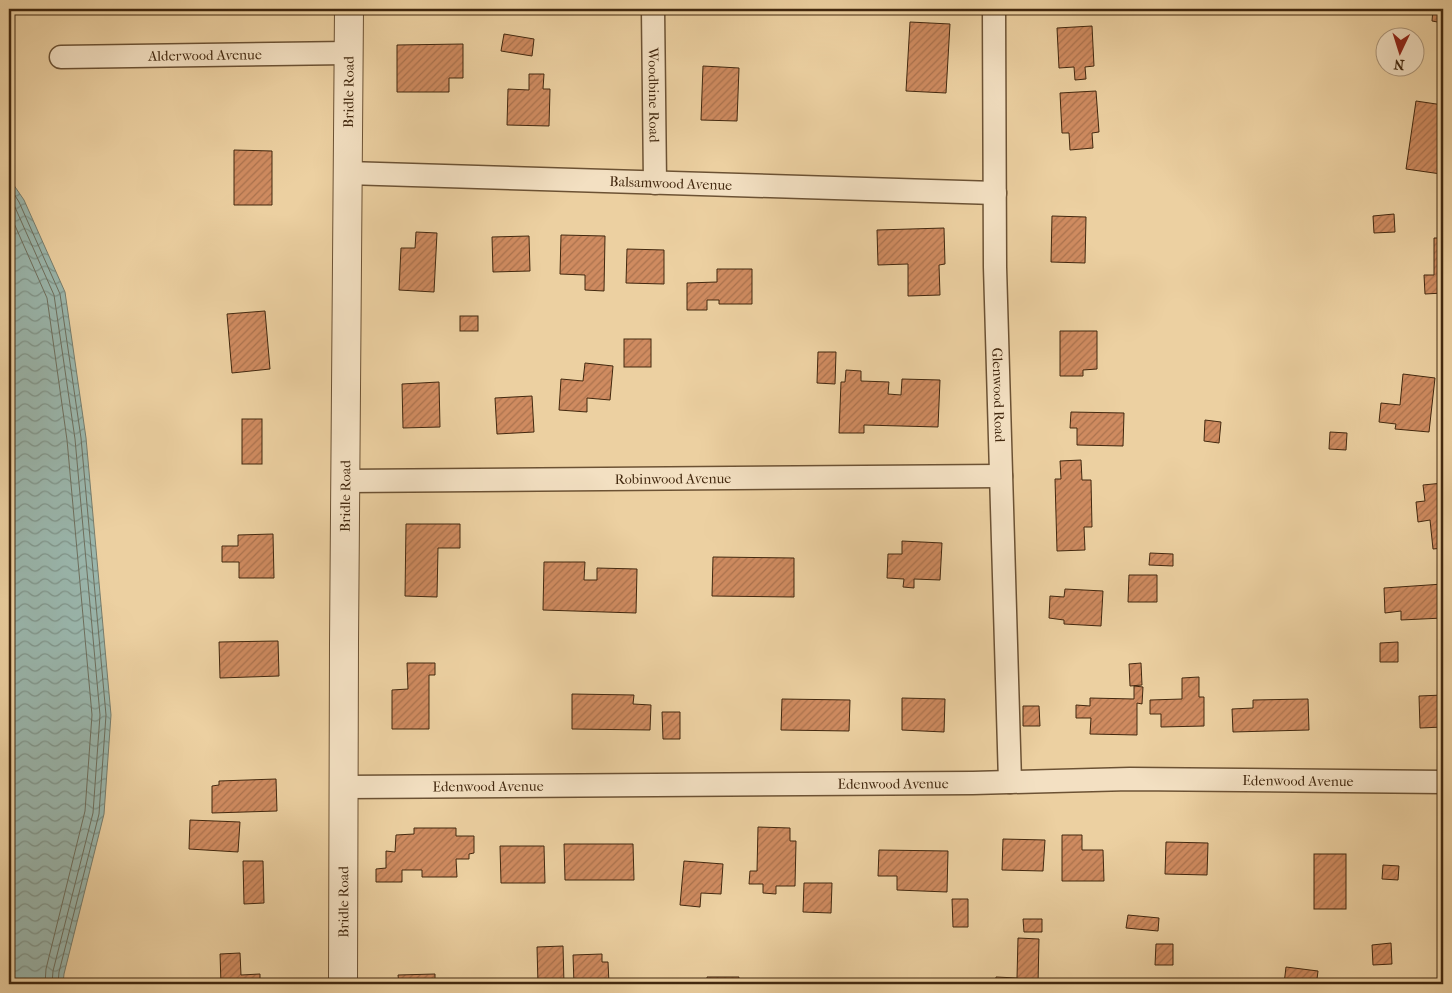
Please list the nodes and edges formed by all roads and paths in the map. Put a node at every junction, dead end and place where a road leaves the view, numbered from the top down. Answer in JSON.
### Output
{"nodes":[{"id":1,"x":349,"y":9,"type":"edge"},
{"id":2,"x":653,"y":9,"type":"edge"},
{"id":3,"x":994,"y":9,"type":"edge"},
{"id":4,"x":348,"y":53,"type":"junction"},
{"id":5,"x":61,"y":57,"type":"dead end"},
{"id":6,"x":348,"y":174,"type":"junction"},
{"id":7,"x":655,"y":183,"type":"junction"},
{"id":8,"x":995,"y":193,"type":"junction"},
{"id":9,"x":1001,"y":476,"type":"junction"},
{"id":10,"x":345,"y":481,"type":"junction"},
{"id":11,"x":1010,"y":782,"type":"junction"},
{"id":12,"x":1443,"y":782,"type":"edge"},
{"id":13,"x":343,"y":787,"type":"junction"},
{"id":14,"x":343,"y":984,"type":"edge"}],
"edges":[{"from":1,"to":4,"type":"street","name":"Bridle Road"},
{"from":2,"to":7,"type":"street","name":"Woodbine Road"},
{"from":3,"to":8,"type":"street","name":"Glenwood Road"},
{"from":4,"to":5,"type":"street","name":"Alderwood Avenue"},
{"from":4,"to":6,"type":"street","name":"Bridle Road"},
{"from":6,"to":7,"type":"street","name":"Balsamwood Avenue"},
{"from":6,"to":10,"type":"street","name":"Bridle Road"},
{"from":7,"to":8,"type":"street","name":"Balsamwood Avenue"},
{"from":8,"to":9,"type":"street","name":"Glenwood Road"},
{"from":9,"to":10,"type":"street","name":"Robinwood Avenue"},
{"from":9,"to":11,"type":"street","name":"Glenwood Road"},
{"from":10,"to":13,"type":"street","name":"Bridle Road"},
{"from":11,"to":12,"type":"street","name":"Edenwood Avenue"},
{"from":11,"to":13,"type":"street","name":"Edenwood Avenue"},
{"from":13,"to":14,"type":"street","name":"Bridle Road"}]}
